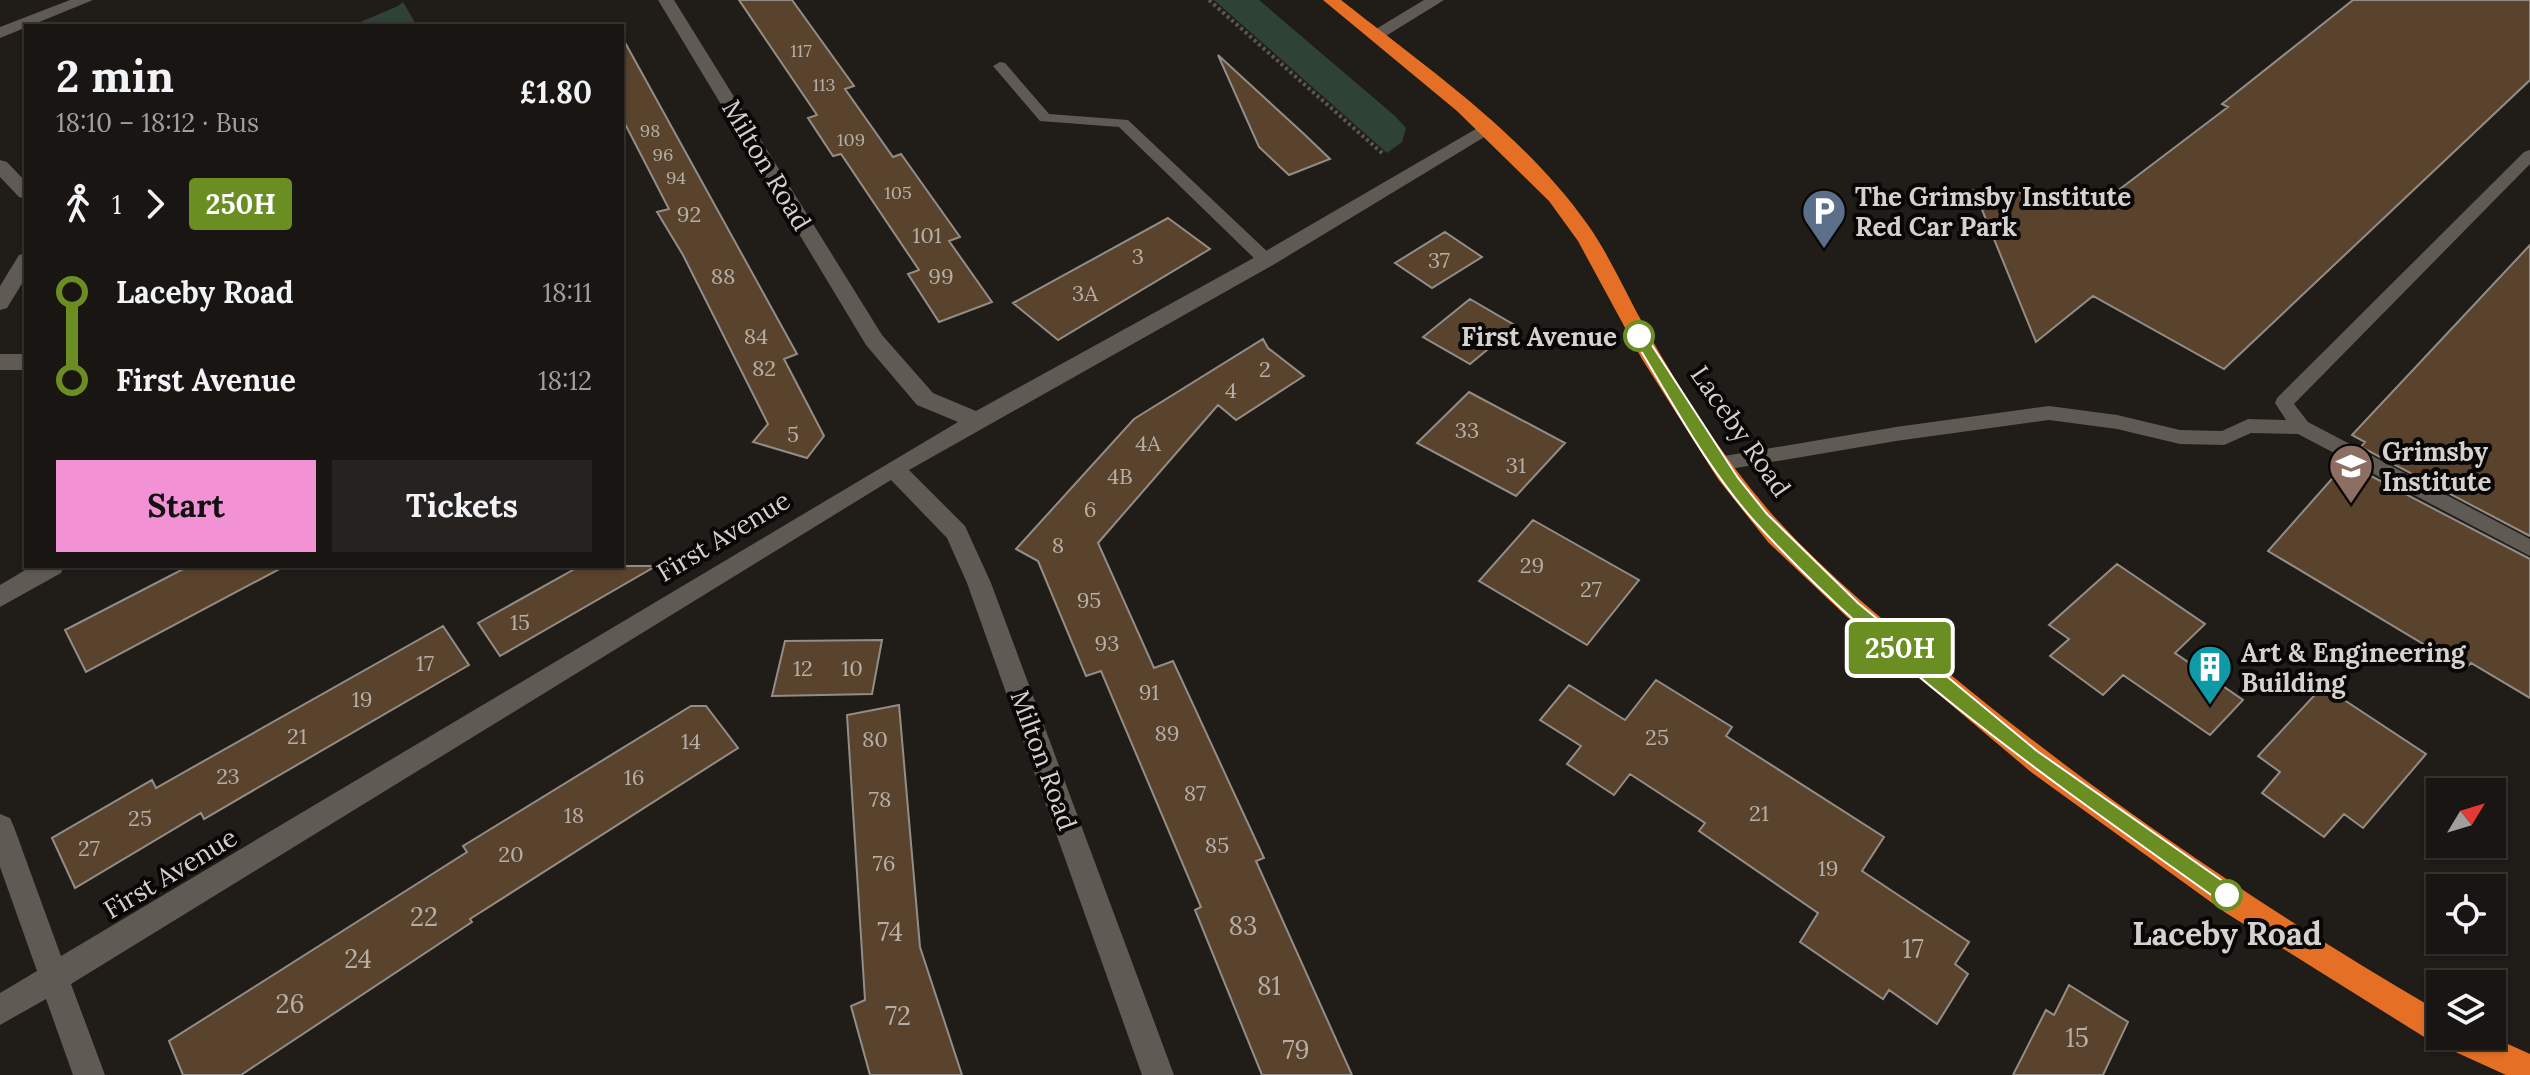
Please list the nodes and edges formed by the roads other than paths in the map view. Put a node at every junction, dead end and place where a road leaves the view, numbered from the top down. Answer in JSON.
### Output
{"nodes":[{"id":1,"x":85,"y":0,"type":"edge"},
{"id":2,"x":666,"y":0,"type":"edge"},
{"id":3,"x":1331,"y":0,"type":"edge"},
{"id":4,"x":1436,"y":0,"type":"edge"},
{"id":5,"x":0,"y":33,"type":"edge"},
{"id":6,"x":1375,"y":35,"type":"junction"},
{"id":7,"x":1000,"y":66,"type":"dead end"},
{"id":8,"x":1487,"y":130,"type":"junction"},
{"id":9,"x":2530,"y":155,"type":"edge"},
{"id":10,"x":0,"y":166,"type":"edge"},
{"id":11,"x":24,"y":191,"type":"edge"},
{"id":12,"x":1266,"y":260,"type":"junction"},
{"id":13,"x":24,"y":263,"type":"edge"},
{"id":14,"x":0,"y":303,"type":"edge"},
{"id":15,"x":0,"y":362,"type":"edge"},
{"id":16,"x":24,"y":362,"type":"edge"},
{"id":17,"x":975,"y":420,"type":"junction"},
{"id":18,"x":2301,"y":427,"type":"junction"},
{"id":19,"x":1718,"y":464,"type":"junction"},
{"id":20,"x":893,"y":468,"type":"junction"},
{"id":21,"x":2530,"y":548,"type":"edge"},
{"id":22,"x":49,"y":568,"type":"edge"},
{"id":23,"x":0,"y":597,"type":"edge"},
{"id":24,"x":0,"y":827,"type":"edge"},
{"id":25,"x":54,"y":979,"type":"junction"},
{"id":26,"x":0,"y":1010,"type":"edge"},
{"id":27,"x":2426,"y":1020,"type":"edge"},
{"id":28,"x":2469,"y":1050,"type":"edge"},
{"id":29,"x":2484,"y":1050,"type":"edge"},
{"id":30,"x":2530,"y":1070,"type":"edge"},
{"id":31,"x":89,"y":1075,"type":"edge"},
{"id":32,"x":1158,"y":1075,"type":"edge"},
{"id":33,"x":2498,"y":1075,"type":"edge"}],
"edges":[{"from":1,"to":5,"type":"street"},
{"from":2,"to":17,"type":"street","name":"Milton Road"},
{"from":3,"to":6,"type":"highway","name":"Laceby Road"},
{"from":4,"to":6,"type":"street"},
{"from":6,"to":8,"type":"highway","name":"Laceby Road"},
{"from":7,"to":12,"type":"lane"},
{"from":8,"to":12,"type":"street","name":"First Avenue"},
{"from":8,"to":19,"type":"highway","name":"Laceby Road"},
{"from":9,"to":18,"type":"lane"},
{"from":10,"to":11,"type":"street"},
{"from":12,"to":17,"type":"street","name":"First Avenue"},
{"from":13,"to":14,"type":"street"},
{"from":15,"to":16,"type":"street"},
{"from":17,"to":20,"type":"street","name":"First Avenue"},
{"from":18,"to":19,"type":"lane"},
{"from":18,"to":21,"type":"lane"},
{"from":19,"to":27,"type":"highway","name":"Laceby Road"},
{"from":20,"to":25,"type":"street","name":"First Avenue"},
{"from":20,"to":32,"type":"street","name":"Milton Road"},
{"from":22,"to":23,"type":"street"},
{"from":24,"to":25,"type":"street"},
{"from":25,"to":26,"type":"street","name":"First Avenue"},
{"from":25,"to":31,"type":"street"},
{"from":28,"to":33,"type":"highway"},
{"from":29,"to":30,"type":"highway"}]}
